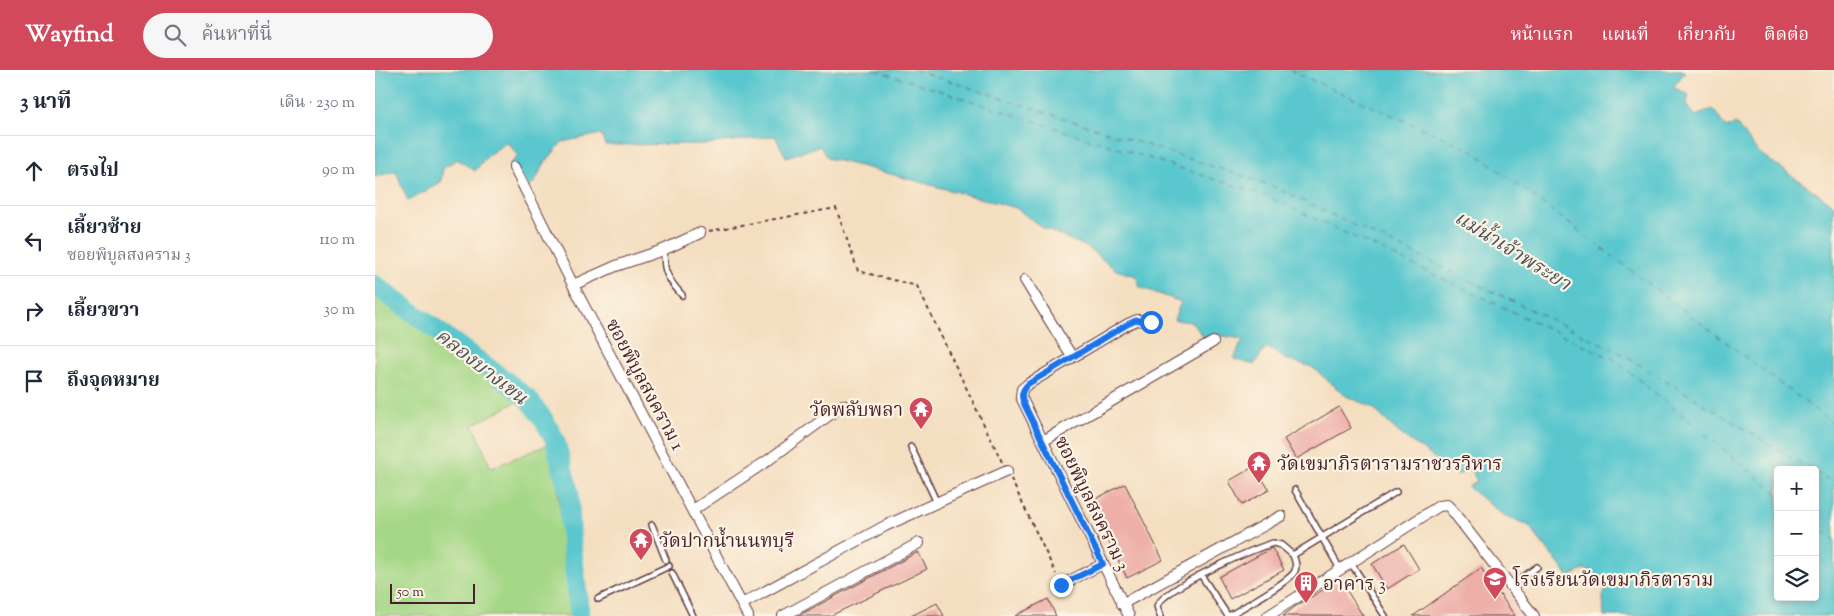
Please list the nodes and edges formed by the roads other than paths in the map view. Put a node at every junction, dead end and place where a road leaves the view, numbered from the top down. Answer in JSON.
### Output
{"nodes":[{"id":1,"x":514,"y":167,"type":"dead end"},
{"id":2,"x":700,"y":233,"type":"road end"},
{"id":3,"x":663,"y":250,"type":"junction"},
{"id":4,"x":1025,"y":280,"type":"dead end"},
{"id":5,"x":573,"y":285,"type":"junction"},
{"id":6,"x":682,"y":295,"type":"dead end"},
{"id":7,"x":1151,"y":322,"type":"dead end"},
{"id":8,"x":1213,"y":342,"type":"dead end"},
{"id":9,"x":1072,"y":357,"type":"junction"},
{"id":10,"x":843,"y":405,"type":"dead end"},
{"id":11,"x":1043,"y":441,"type":"junction"},
{"id":12,"x":911,"y":447,"type":"dead end"},
{"id":13,"x":1007,"y":470,"type":"road end"},
{"id":14,"x":1295,"y":490,"type":"dead end"},
{"id":15,"x":1396,"y":492,"type":"dead end"},
{"id":16,"x":937,"y":503,"type":"junction"},
{"id":17,"x":693,"y":510,"type":"junction"},
{"id":18,"x":1281,"y":516,"type":"dead end"},
{"id":19,"x":652,"y":524,"type":"dead end"},
{"id":20,"x":1322,"y":539,"type":"junction"},
{"id":21,"x":919,"y":543,"type":"dead end"},
{"id":22,"x":1293,"y":555,"type":"junction"},
{"id":23,"x":666,"y":560,"type":"dead end"},
{"id":24,"x":1351,"y":563,"type":"junction"},
{"id":25,"x":1103,"y":564,"type":"junction"},
{"id":26,"x":669,"y":566,"type":"dead end"},
{"id":27,"x":1537,"y":567,"type":"dead end"},
{"id":28,"x":1340,"y":570,"type":"junction"},
{"id":29,"x":672,"y":573,"type":"dead end"},
{"id":30,"x":1201,"y":575,"type":"junction"},
{"id":31,"x":1061,"y":585,"type":"road end"},
{"id":32,"x":1511,"y":586,"type":"junction"},
{"id":33,"x":598,"y":599,"type":"dead end"},
{"id":34,"x":742,"y":604,"type":"junction"},
{"id":35,"x":1122,"y":604,"type":"junction"},
{"id":36,"x":693,"y":616,"type":"edge"},
{"id":37,"x":748,"y":616,"type":"edge"},
{"id":38,"x":783,"y":616,"type":"edge"},
{"id":39,"x":1129,"y":616,"type":"edge"},
{"id":40,"x":1159,"y":616,"type":"edge"},
{"id":41,"x":1228,"y":616,"type":"edge"},
{"id":42,"x":1268,"y":616,"type":"edge"},
{"id":43,"x":1385,"y":616,"type":"edge"},
{"id":44,"x":1534,"y":616,"type":"edge"}],
"edges":[{"from":1,"to":5,"type":"street","name":"ซอยพิบูลสงคราม 1"},
{"from":2,"to":3,"type":"street"},
{"from":3,"to":5,"type":"street"},
{"from":3,"to":6,"type":"lane"},
{"from":4,"to":9,"type":"street"},
{"from":5,"to":17,"type":"street","name":"ซอยพิบูลสงคราม 1"},
{"from":7,"to":9,"type":"street"},
{"from":8,"to":11,"type":"street"},
{"from":9,"to":11,"type":"street","name":"ซอยพิบูลสงคราม 3"},
{"from":10,"to":17,"type":"street"},
{"from":11,"to":25,"type":"street","name":"ซอยพิบูลสงคราม 3"},
{"from":12,"to":16,"type":"lane"},
{"from":13,"to":16,"type":"street"},
{"from":14,"to":20,"type":"lane"},
{"from":15,"to":20,"type":"lane"},
{"from":16,"to":34,"type":"street"},
{"from":17,"to":34,"type":"street","name":"ซอยพิบูลสงคราม 1"},
{"from":18,"to":35,"type":"street"},
{"from":19,"to":23,"type":"lane"},
{"from":20,"to":22,"type":"lane"},
{"from":20,"to":28,"type":"lane"},
{"from":21,"to":38,"type":"street"},
{"from":22,"to":30,"type":"lane"},
{"from":22,"to":41,"type":"lane"},
{"from":24,"to":28,"type":"street"},
{"from":24,"to":32,"type":"street"},
{"from":24,"to":43,"type":"lane"},
{"from":25,"to":31,"type":"street"},
{"from":25,"to":35,"type":"street","name":"ซอยพิบูลสงคราม 3"},
{"from":26,"to":33,"type":"lane"},
{"from":27,"to":32,"type":"lane"},
{"from":28,"to":42,"type":"street"},
{"from":29,"to":36,"type":"lane"},
{"from":30,"to":40,"type":"lane"},
{"from":30,"to":41,"type":"lane"},
{"from":32,"to":44,"type":"street"},
{"from":34,"to":37,"type":"street","name":"ซอยพิบูลสงคราม 1"},
{"from":35,"to":39,"type":"street","name":"ซอยพิบูลสงคราม 3"}]}
